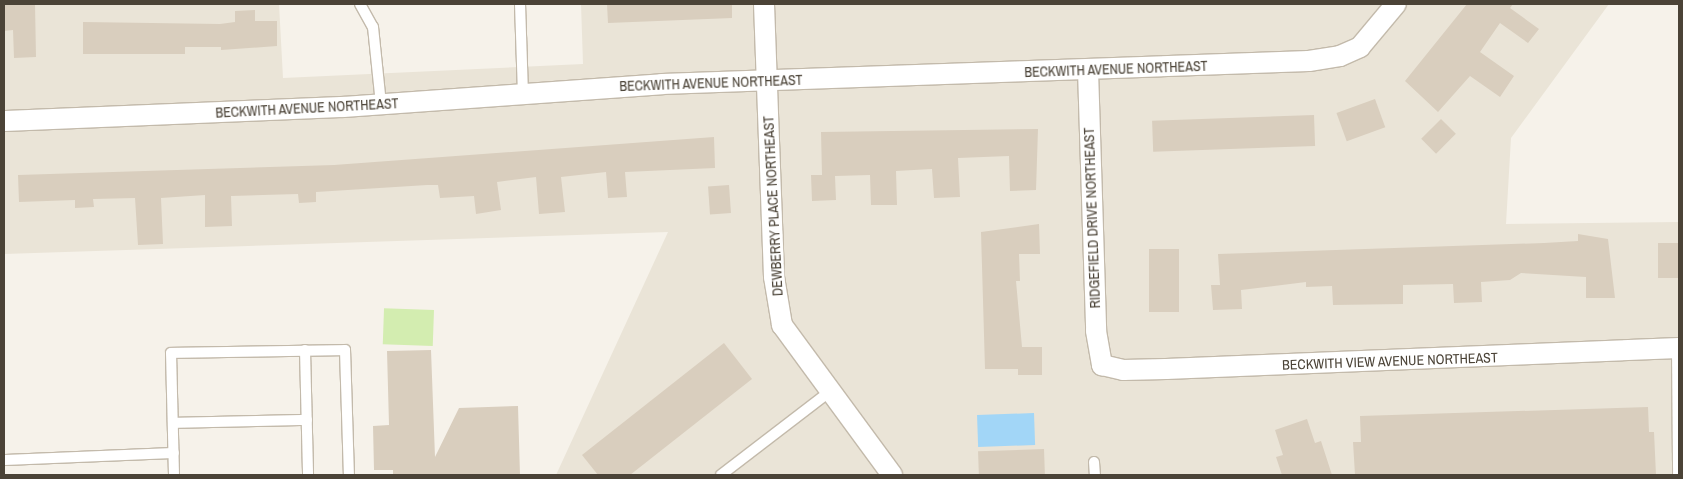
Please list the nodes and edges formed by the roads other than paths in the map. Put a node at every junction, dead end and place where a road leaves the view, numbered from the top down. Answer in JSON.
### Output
{"nodes":[{"id":1,"x":360,"y":4,"type":"edge"},
{"id":2,"x":520,"y":4,"type":"edge"},
{"id":3,"x":764,"y":4,"type":"edge"},
{"id":4,"x":1396,"y":4,"type":"edge"},
{"id":5,"x":1088,"y":70,"type":"junction"},
{"id":6,"x":767,"y":80,"type":"junction"},
{"id":7,"x":523,"y":95,"type":"junction"},
{"id":8,"x":380,"y":105,"type":"junction"},
{"id":9,"x":4,"y":121,"type":"edge"},
{"id":10,"x":1678,"y":348,"type":"edge"},
{"id":11,"x":305,"y":350,"type":"junction"},
{"id":12,"x":1102,"y":365,"type":"joint"},
{"id":13,"x":828,"y":393,"type":"junction"},
{"id":14,"x":307,"y":420,"type":"junction"},
{"id":15,"x":173,"y":423,"type":"junction"},
{"id":16,"x":174,"y":453,"type":"junction"},
{"id":17,"x":4,"y":460,"type":"edge"},
{"id":18,"x":1094,"y":462,"type":"dead end"},
{"id":19,"x":174,"y":475,"type":"edge"},
{"id":20,"x":308,"y":475,"type":"edge"},
{"id":21,"x":349,"y":475,"type":"edge"},
{"id":22,"x":721,"y":475,"type":"edge"},
{"id":23,"x":892,"y":475,"type":"edge"},
{"id":24,"x":1095,"y":475,"type":"edge"},
{"id":25,"x":1678,"y":475,"type":"edge"}],
"edges":[{"from":1,"to":8,"type":"lane"},
{"from":2,"to":7,"type":"lane"},
{"from":3,"to":6,"type":"street","name":"DEWBERRY PLACE NORTHEAST"},
{"from":4,"to":5,"type":"street","name":"BECKWITH AVENUE NORTHEAST"},
{"from":5,"to":6,"type":"street","name":"BECKWITH AVENUE NORTHEAST"},
{"from":5,"to":12,"type":"street","name":"RIDGEFIELD DRIVE NORTHEAST"},
{"from":6,"to":7,"type":"street","name":"BECKWITH AVENUE NORTHEAST"},
{"from":6,"to":13,"type":"street","name":"DEWBERRY PLACE NORTHEAST"},
{"from":7,"to":8,"type":"street","name":"BECKWITH AVENUE NORTHEAST"},
{"from":8,"to":9,"type":"street","name":"BECKWITH AVENUE NORTHEAST"},
{"from":10,"to":12,"type":"street","name":"BECKWITH VIEW AVENUE NORTHEAST"},
{"from":10,"to":25,"type":"lane"},
{"from":11,"to":14,"type":"lane"},
{"from":11,"to":15,"type":"lane"},
{"from":11,"to":21,"type":"lane"},
{"from":13,"to":22,"type":"lane"},
{"from":13,"to":23,"type":"street","name":"DEWBERRY PLACE NORTHEAST"},
{"from":14,"to":15,"type":"lane"},
{"from":14,"to":20,"type":"lane"},
{"from":15,"to":16,"type":"lane"},
{"from":16,"to":17,"type":"lane"},
{"from":16,"to":19,"type":"lane"},
{"from":18,"to":24,"type":"lane"}]}
